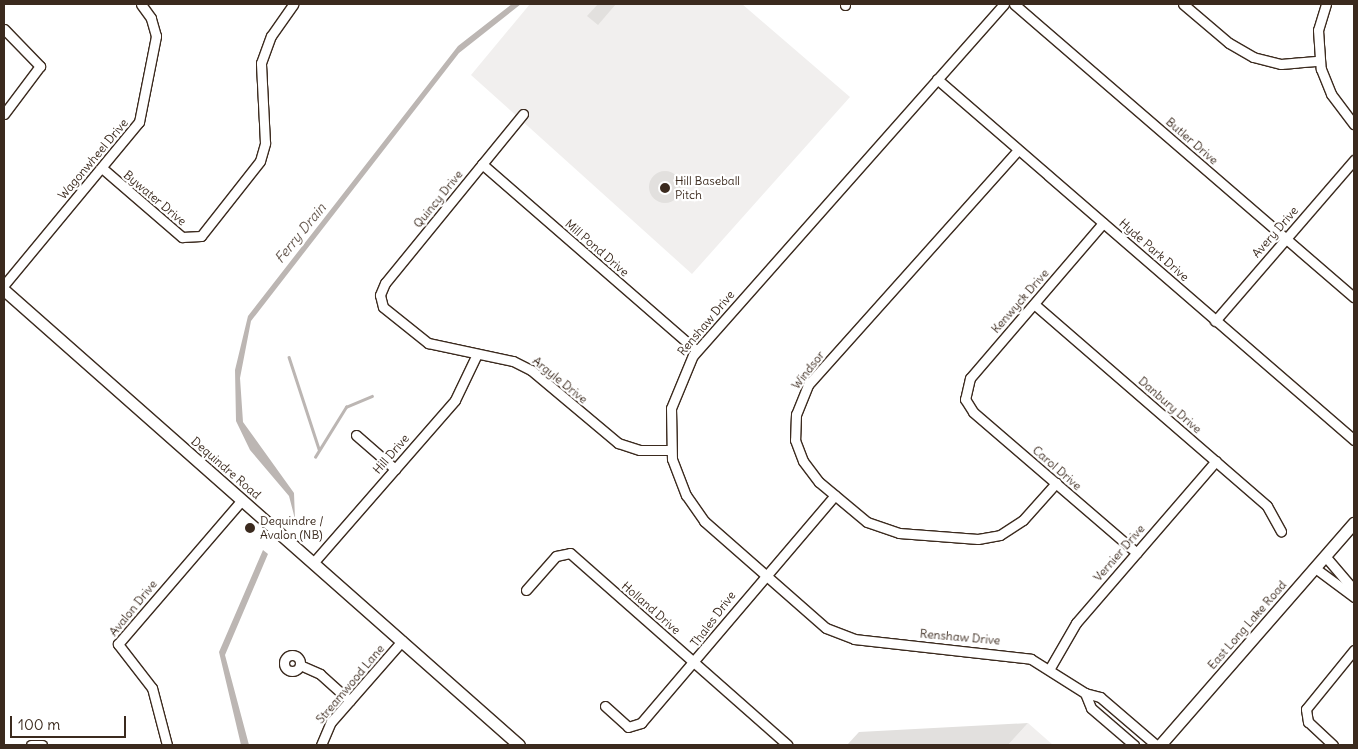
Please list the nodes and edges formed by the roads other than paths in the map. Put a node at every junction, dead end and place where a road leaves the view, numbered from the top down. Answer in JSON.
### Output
{"nodes":[{"id":1,"x":141,"y":4,"type":"edge"},
{"id":2,"x":293,"y":4,"type":"edge"},
{"id":3,"x":1004,"y":4,"type":"edge"},
{"id":4,"x":1014,"y":4,"type":"edge"},
{"id":5,"x":1183,"y":4,"type":"edge"},
{"id":6,"x":1326,"y":4,"type":"edge"},
{"id":7,"x":4,"y":29,"type":"edge"},
{"id":8,"x":1319,"y":61,"type":"junction"},
{"id":9,"x":936,"y":79,"type":"junction"},
{"id":10,"x":4,"y":114,"type":"edge"},
{"id":11,"x":524,"y":114,"type":"dead end"},
{"id":12,"x":1354,"y":124,"type":"edge"},
{"id":13,"x":1018,"y":150,"type":"junction"},
{"id":14,"x":1354,"y":160,"type":"edge"},
{"id":15,"x":482,"y":164,"type":"junction"},
{"id":16,"x":102,"y":168,"type":"junction"},
{"id":17,"x":1103,"y":223,"type":"junction"},
{"id":18,"x":1286,"y":238,"type":"junction"},
{"id":19,"x":4,"y":284,"type":"edge"},
{"id":20,"x":4,"y":290,"type":"edge"},
{"id":21,"x":1354,"y":297,"type":"edge"},
{"id":22,"x":381,"y":303,"type":"joint"},
{"id":23,"x":1034,"y":304,"type":"junction"},
{"id":24,"x":1215,"y":320,"type":"junction"},
{"id":25,"x":696,"y":350,"type":"junction"},
{"id":26,"x":477,"y":354,"type":"junction"},
{"id":27,"x":965,"y":399,"type":"joint"},
{"id":28,"x":356,"y":435,"type":"dead end"},
{"id":29,"x":1354,"y":440,"type":"edge"},
{"id":30,"x":671,"y":450,"type":"junction"},
{"id":31,"x":1216,"y":461,"type":"junction"},
{"id":32,"x":395,"y":469,"type":"junction"},
{"id":33,"x":1056,"y":483,"type":"junction"},
{"id":34,"x":835,"y":496,"type":"junction"},
{"id":35,"x":242,"y":500,"type":"junction"},
{"id":36,"x":1354,"y":522,"type":"edge"},
{"id":37,"x":1281,"y":531,"type":"dead end"},
{"id":38,"x":1137,"y":553,"type":"junction"},
{"id":39,"x":1325,"y":556,"type":"junction"},
{"id":40,"x":313,"y":563,"type":"junction"},
{"id":41,"x":1315,"y":568,"type":"junction"},
{"id":42,"x":765,"y":576,"type":"junction"},
{"id":43,"x":526,"y":590,"type":"dead end"},
{"id":44,"x":1354,"y":590,"type":"edge"},
{"id":45,"x":1354,"y":597,"type":"edge"},
{"id":46,"x":402,"y":642,"type":"junction"},
{"id":47,"x":1354,"y":650,"type":"edge"},
{"id":48,"x":695,"y":663,"type":"junction"},
{"id":49,"x":300,"y":665,"type":"dead end"},
{"id":50,"x":1050,"y":668,"type":"junction"},
{"id":51,"x":1085,"y":693,"type":"junction"},
{"id":52,"x":350,"y":701,"type":"junction"},
{"id":53,"x":604,"y":706,"type":"dead end"},
{"id":54,"x":777,"y":742,"type":"edge"},
{"id":55,"x":32,"y":745,"type":"edge"},
{"id":56,"x":42,"y":745,"type":"edge"},
{"id":57,"x":167,"y":745,"type":"edge"},
{"id":58,"x":321,"y":745,"type":"edge"},
{"id":59,"x":519,"y":745,"type":"edge"},
{"id":60,"x":788,"y":745,"type":"edge"},
{"id":61,"x":1134,"y":745,"type":"edge"},
{"id":62,"x":1158,"y":745,"type":"edge"},
{"id":63,"x":1334,"y":745,"type":"edge"}],
"edges":[{"from":1,"to":16,"type":"street","name":"Wagonwheel Drive"},
{"from":2,"to":16,"type":"street","name":"Bywater Drive"},
{"from":3,"to":9,"type":"street","name":"Renshaw Drive"},
{"from":4,"to":18,"type":"street","name":"Butler Drive"},
{"from":5,"to":8,"type":"street"},
{"from":6,"to":8,"type":"street"},
{"from":7,"to":10,"type":"street"},
{"from":8,"to":12,"type":"street"},
{"from":9,"to":13,"type":"street","name":"Hyde Park Drive"},
{"from":9,"to":25,"type":"street","name":"Renshaw Drive"},
{"from":11,"to":15,"type":"street","name":"Quincy Drive"},
{"from":13,"to":17,"type":"street","name":"Hyde Park Drive"},
{"from":13,"to":34,"type":"street","name":"Windsor"},
{"from":14,"to":18,"type":"street","name":"Avery Drive"},
{"from":15,"to":22,"type":"street","name":"Quincy Drive"},
{"from":15,"to":25,"type":"street","name":"Mill Pond Drive"},
{"from":16,"to":19,"type":"street","name":"Wagonwheel Drive"},
{"from":17,"to":23,"type":"street","name":"Kenwyck Drive"},
{"from":17,"to":24,"type":"street","name":"Hyde Park Drive"},
{"from":18,"to":21,"type":"street","name":"Butler Drive"},
{"from":18,"to":24,"type":"street","name":"Avery Drive"},
{"from":20,"to":35,"type":"main road","name":"Dequindre Road"},
{"from":22,"to":26,"type":"street","name":"Argyle Drive"},
{"from":23,"to":27,"type":"street","name":"Kenwyck Drive"},
{"from":23,"to":31,"type":"street","name":"Danbury Drive"},
{"from":24,"to":29,"type":"street","name":"Hyde Park Drive"},
{"from":25,"to":30,"type":"street","name":"Renshaw Drive"},
{"from":26,"to":30,"type":"street","name":"Argyle Drive"},
{"from":26,"to":32,"type":"street","name":"Hill Drive"},
{"from":27,"to":33,"type":"street","name":"Carol Drive"},
{"from":28,"to":32,"type":"street"},
{"from":30,"to":42,"type":"street","name":"Renshaw Drive"},
{"from":31,"to":37,"type":"street","name":"Danbury Drive"},
{"from":31,"to":38,"type":"street","name":"Vernier Drive"},
{"from":32,"to":40,"type":"street","name":"Hill Drive"},
{"from":33,"to":34,"type":"street","name":"Windsor"},
{"from":33,"to":38,"type":"street","name":"Carol Drive"},
{"from":34,"to":42,"type":"street","name":"Thales Drive"},
{"from":35,"to":40,"type":"main road","name":"Dequindre Road"},
{"from":35,"to":57,"type":"street","name":"Avalon Drive"},
{"from":36,"to":39,"type":"main road","name":"East Long Lake Road"},
{"from":38,"to":50,"type":"street","name":"Vernier Drive"},
{"from":39,"to":41,"type":"main road","name":"East Long Lake Road"},
{"from":39,"to":44,"type":"street"},
{"from":40,"to":46,"type":"main road","name":"Dequindre Road"},
{"from":41,"to":45,"type":"street"},
{"from":41,"to":62,"type":"main road","name":"East Long Lake Road"},
{"from":42,"to":48,"type":"street","name":"Thales Drive"},
{"from":42,"to":50,"type":"street","name":"Renshaw Drive"},
{"from":43,"to":48,"type":"street","name":"Holland Drive"},
{"from":46,"to":52,"type":"street","name":"Streamwood Lane"},
{"from":46,"to":59,"type":"main road","name":"Dequindre Road"},
{"from":47,"to":63,"type":"street"},
{"from":48,"to":53,"type":"street","name":"Thales Drive"},
{"from":48,"to":54,"type":"street","name":"Holland Drive"},
{"from":49,"to":52,"type":"street"},
{"from":50,"to":51,"type":"street","name":"Renshaw Drive"},
{"from":51,"to":61,"type":"street","name":"Renshaw Drive"},
{"from":51,"to":62,"type":"street","name":"Renshaw Drive"},
{"from":52,"to":58,"type":"street","name":"Streamwood Lane"},
{"from":54,"to":60,"type":"street","name":"Holland Drive"},
{"from":55,"to":56,"type":"street"}]}
